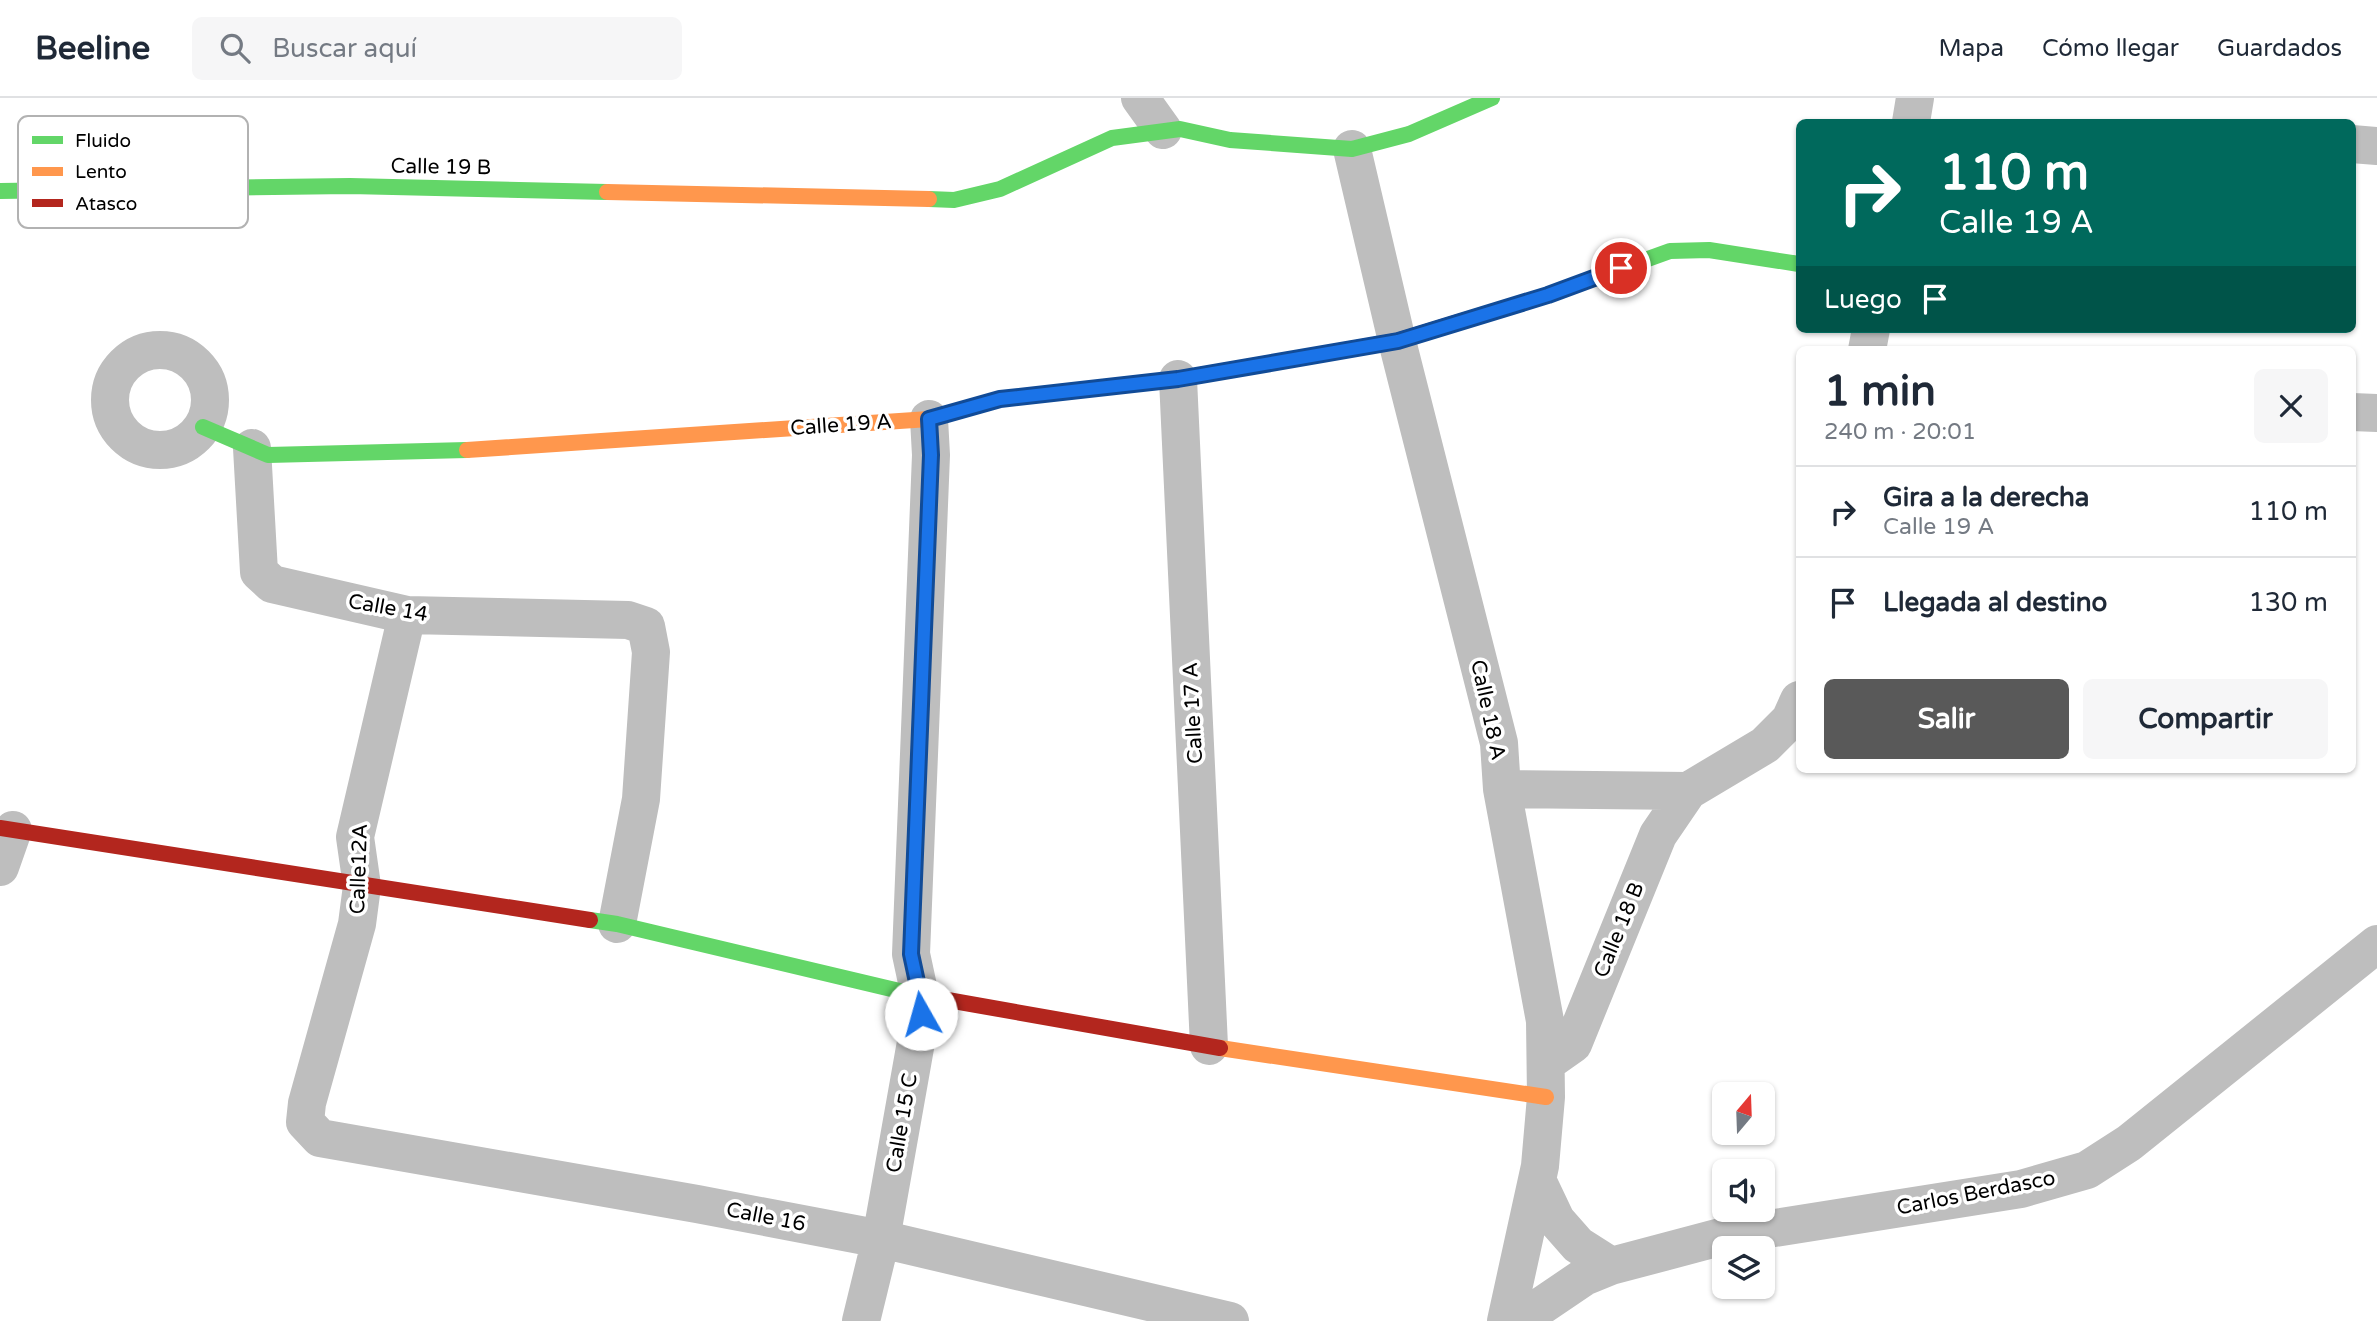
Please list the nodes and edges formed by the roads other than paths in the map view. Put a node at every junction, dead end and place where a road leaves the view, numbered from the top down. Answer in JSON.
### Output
{"nodes":[{"id":1,"x":1140,"y":98,"type":"edge"},
{"id":2,"x":1492,"y":98,"type":"edge"},
{"id":3,"x":1916,"y":98,"type":"edge"},
{"id":4,"x":1912,"y":119,"type":"edge"},
{"id":5,"x":1163,"y":130,"type":"junction"},
{"id":6,"x":2356,"y":144,"type":"edge"},
{"id":7,"x":2377,"y":146,"type":"edge"},
{"id":8,"x":1352,"y":149,"type":"junction"},
{"id":9,"x":248,"y":187,"type":"edge"},
{"id":10,"x":0,"y":191,"type":"edge"},
{"id":11,"x":18,"y":191,"type":"edge"},
{"id":12,"x":1796,"y":264,"type":"edge"},
{"id":13,"x":1398,"y":341,"type":"junction"},
{"id":14,"x":1178,"y":379,"type":"junction"},
{"id":15,"x":2356,"y":412,"type":"edge"},
{"id":16,"x":2377,"y":413,"type":"edge"},
{"id":17,"x":929,"y":419,"type":"junction"},
{"id":18,"x":203,"y":427,"type":"dead end"},
{"id":19,"x":252,"y":448,"type":"junction"},
{"id":20,"x":407,"y":615,"type":"junction"},
{"id":21,"x":1796,"y":707,"type":"edge"},
{"id":22,"x":1502,"y":789,"type":"junction"},
{"id":23,"x":1688,"y":791,"type":"junction"},
{"id":24,"x":6,"y":829,"type":"edge"},
{"id":25,"x":0,"y":867,"type":"edge"},
{"id":26,"x":362,"y":887,"type":"junction"},
{"id":27,"x":617,"y":924,"type":"junction"},
{"id":28,"x":2377,"y":944,"type":"edge"},
{"id":29,"x":920,"y":996,"type":"junction"},
{"id":30,"x":1209,"y":1046,"type":"junction"},
{"id":31,"x":1546,"y":1080,"type":"junction"},
{"id":32,"x":305,"y":1122,"type":"joint"},
{"id":33,"x":1537,"y":1180,"type":"junction"},
{"id":34,"x":881,"y":1240,"type":"junction"},
{"id":35,"x":1611,"y":1266,"type":"junction"},
{"id":36,"x":860,"y":1321,"type":"edge"},
{"id":37,"x":1230,"y":1321,"type":"edge"},
{"id":38,"x":1506,"y":1321,"type":"edge"},
{"id":39,"x":1519,"y":1321,"type":"edge"}],
"edges":[{"from":1,"to":5,"type":"street"},
{"from":2,"to":8,"type":"street","name":"Calle 19 B"},
{"from":3,"to":4,"type":"street"},
{"from":5,"to":8,"type":"street","name":"Calle 19 B"},
{"from":5,"to":9,"type":"street","name":"Calle 19 B"},
{"from":6,"to":7,"type":"street"},
{"from":8,"to":13,"type":"street","name":"Calle 18 A"},
{"from":10,"to":11,"type":"street","name":"Calle 19 B"},
{"from":12,"to":13,"type":"street","name":"Calle 19 A"},
{"from":13,"to":14,"type":"street","name":"Calle 19 A"},
{"from":13,"to":22,"type":"street","name":"Calle 18 A"},
{"from":14,"to":17,"type":"street","name":"Calle 19 A"},
{"from":14,"to":30,"type":"street","name":"Calle 17 A"},
{"from":15,"to":16,"type":"street"},
{"from":17,"to":19,"type":"street","name":"Calle 19 A"},
{"from":17,"to":29,"type":"street","name":"Calle 15 C"},
{"from":18,"to":19,"type":"street","name":"Calle 19 A"},
{"from":19,"to":20,"type":"street","name":"Calle 14"},
{"from":20,"to":26,"type":"street","name":"Calle12A"},
{"from":20,"to":27,"type":"street","name":"Calle 14"},
{"from":21,"to":23,"type":"street"},
{"from":22,"to":23,"type":"street"},
{"from":22,"to":31,"type":"street","name":"Calle 18 A"},
{"from":23,"to":31,"type":"street","name":"Calle 18 B"},
{"from":24,"to":25,"type":"street"},
{"from":24,"to":26,"type":"street"},
{"from":26,"to":27,"type":"street"},
{"from":26,"to":32,"type":"street","name":"Calle12A"},
{"from":27,"to":29,"type":"street"},
{"from":28,"to":35,"type":"street","name":"Carlos Berdasco"},
{"from":29,"to":30,"type":"street"},
{"from":29,"to":34,"type":"street","name":"Calle 15 C"},
{"from":30,"to":31,"type":"street"},
{"from":31,"to":33,"type":"street","name":"Calle 18 A"},
{"from":32,"to":34,"type":"street","name":"Calle 16"},
{"from":33,"to":35,"type":"street"},
{"from":33,"to":38,"type":"street","name":"Calle 18 A"},
{"from":34,"to":36,"type":"street","name":"Calle 15 C"},
{"from":34,"to":37,"type":"street","name":"Calle 16"},
{"from":35,"to":39,"type":"street","name":"Carlos Berdasco"}]}
